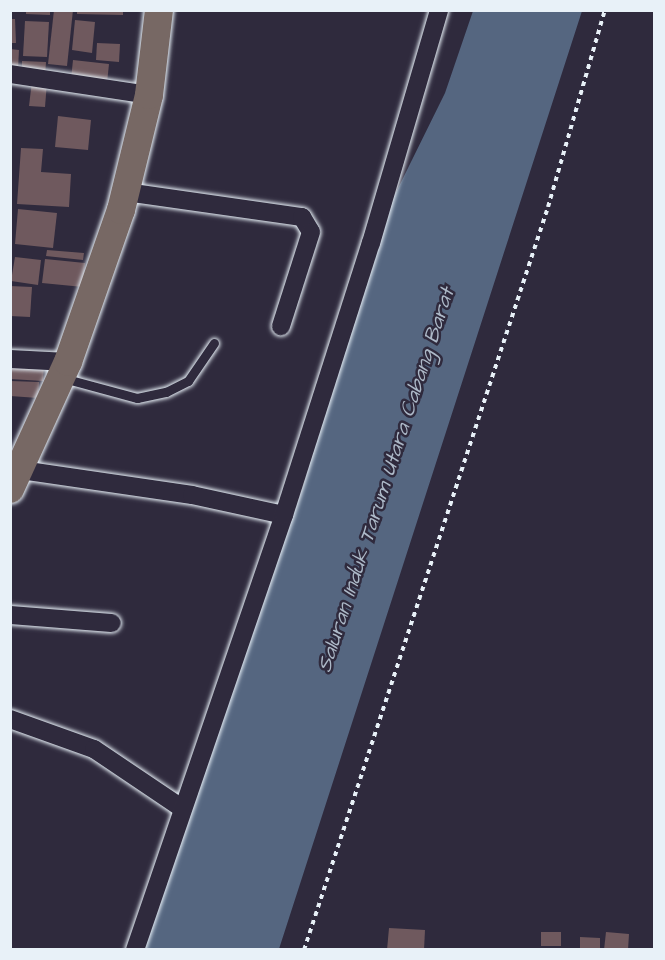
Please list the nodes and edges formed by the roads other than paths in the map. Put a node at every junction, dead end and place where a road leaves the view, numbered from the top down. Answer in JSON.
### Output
{"nodes":[{"id":1,"x":159,"y":10,"type":"edge"},
{"id":2,"x":439,"y":10,"type":"edge"},
{"id":3,"x":10,"y":74,"type":"edge"},
{"id":4,"x":149,"y":95,"type":"junction"},
{"id":5,"x":126,"y":192,"type":"junction"},
{"id":6,"x":281,"y":326,"type":"dead end"},
{"id":7,"x":213,"y":343,"type":"dead end"},
{"id":8,"x":10,"y":359,"type":"edge"},
{"id":9,"x":64,"y":369,"type":"junction"},
{"id":10,"x":16,"y":479,"type":"edge"},
{"id":11,"x":284,"y":515,"type":"junction"},
{"id":12,"x":10,"y":615,"type":"edge"},
{"id":13,"x":112,"y":623,"type":"dead end"},
{"id":14,"x":10,"y":719,"type":"edge"},
{"id":15,"x":183,"y":809,"type":"junction"},
{"id":16,"x":135,"y":950,"type":"edge"}],
"edges":[{"from":1,"to":4,"type":"main road"},
{"from":2,"to":11,"type":"street"},
{"from":3,"to":4,"type":"street"},
{"from":4,"to":5,"type":"main road"},
{"from":5,"to":6,"type":"street"},
{"from":5,"to":9,"type":"main road"},
{"from":7,"to":9,"type":"lane"},
{"from":8,"to":9,"type":"street"},
{"from":9,"to":10,"type":"main road"},
{"from":10,"to":11,"type":"street"},
{"from":11,"to":15,"type":"street"},
{"from":12,"to":13,"type":"street"},
{"from":14,"to":15,"type":"street"},
{"from":15,"to":16,"type":"street"}]}
